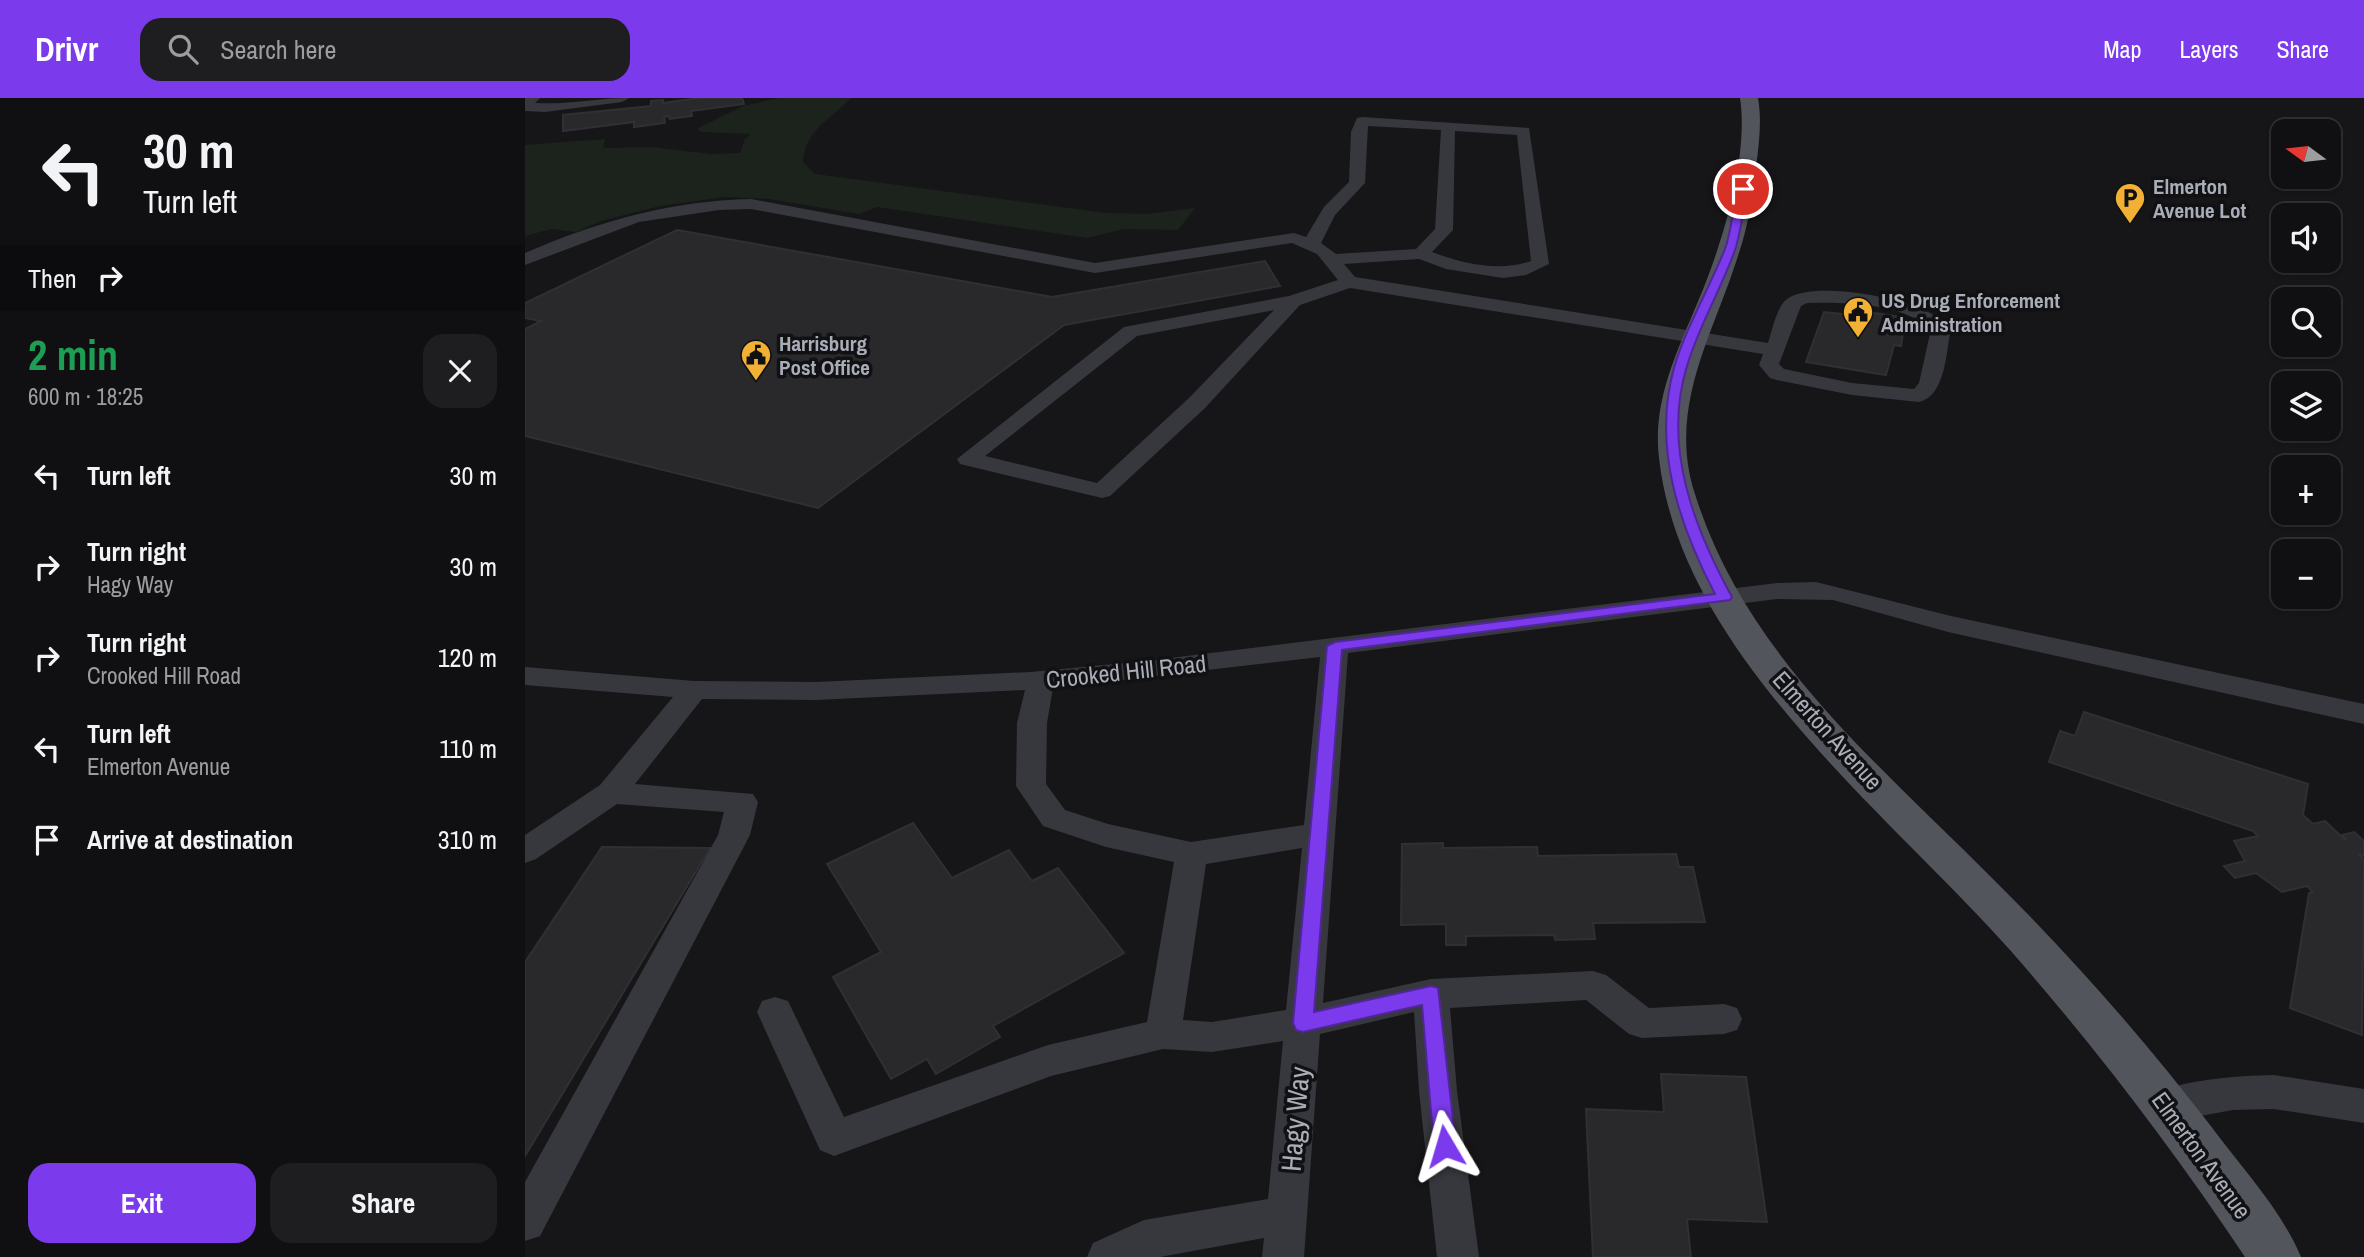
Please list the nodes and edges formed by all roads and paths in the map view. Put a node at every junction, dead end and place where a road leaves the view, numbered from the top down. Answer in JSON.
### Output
{"nodes":[{"id":1,"x":622,"y":98,"type":"edge"},
{"id":2,"x":1749,"y":98,"type":"edge"},
{"id":3,"x":528,"y":102,"type":"edge"},
{"id":4,"x":1448,"y":128,"type":"junction"},
{"id":5,"x":1311,"y":245,"type":"junction"},
{"id":6,"x":1421,"y":254,"type":"junction"},
{"id":7,"x":525,"y":260,"type":"edge"},
{"id":8,"x":1331,"y":260,"type":"junction"},
{"id":9,"x":1349,"y":282,"type":"junction"},
{"id":10,"x":1293,"y":301,"type":"junction"},
{"id":11,"x":1694,"y":337,"type":"junction"},
{"id":12,"x":1774,"y":350,"type":"junction"},
{"id":13,"x":1724,"y":597,"type":"junction"},
{"id":14,"x":1335,"y":646,"type":"junction"},
{"id":15,"x":525,"y":677,"type":"edge"},
{"id":16,"x":1041,"y":680,"type":"junction"},
{"id":17,"x":694,"y":690,"type":"junction"},
{"id":18,"x":2364,"y":714,"type":"edge"},
{"id":19,"x":611,"y":793,"type":"junction"},
{"id":20,"x":1319,"y":834,"type":"junction"},
{"id":21,"x":525,"y":851,"type":"edge"},
{"id":22,"x":1191,"y":854,"type":"junction"},
{"id":23,"x":1431,"y":994,"type":"junction"},
{"id":24,"x":775,"y":1012,"type":"dead end"},
{"id":25,"x":1724,"y":1019,"type":"dead end"},
{"id":26,"x":1303,"y":1023,"type":"junction"},
{"id":27,"x":1163,"y":1034,"type":"junction"},
{"id":28,"x":2167,"y":1105,"type":"junction"},
{"id":29,"x":2364,"y":1106,"type":"edge"},
{"id":30,"x":1287,"y":1215,"type":"junction"},
{"id":31,"x":525,"y":1222,"type":"edge"},
{"id":32,"x":1108,"y":1257,"type":"edge"},
{"id":33,"x":1283,"y":1257,"type":"edge"},
{"id":34,"x":1458,"y":1257,"type":"edge"},
{"id":35,"x":2275,"y":1257,"type":"edge"}],
"edges":[{"from":1,"to":3,"type":"street"},
{"from":2,"to":11,"type":"main road","name":"Elmerton Avenue"},
{"from":4,"to":5,"type":"street"},
{"from":4,"to":6,"type":"street"},
{"from":4,"to":6,"type":"street"},
{"from":5,"to":7,"type":"street"},
{"from":5,"to":8,"type":"street"},
{"from":6,"to":8,"type":"street"},
{"from":8,"to":9,"type":"street"},
{"from":9,"to":10,"type":"street"},
{"from":9,"to":11,"type":"street"},
{"from":10,"to":10,"type":"street"},
{"from":11,"to":12,"type":"street"},
{"from":11,"to":13,"type":"main road","name":"Elmerton Avenue"},
{"from":12,"to":12,"type":"street"},
{"from":13,"to":14,"type":"street","name":"Crooked Hill Road"},
{"from":13,"to":18,"type":"street","name":"Crooked Hill Road"},
{"from":13,"to":28,"type":"main road","name":"Elmerton Avenue"},
{"from":14,"to":16,"type":"street","name":"Crooked Hill Road"},
{"from":14,"to":20,"type":"street","name":"Hagy Way"},
{"from":15,"to":17,"type":"street","name":"Crooked Hill Road"},
{"from":16,"to":17,"type":"street","name":"Crooked Hill Road"},
{"from":16,"to":22,"type":"street"},
{"from":17,"to":19,"type":"street"},
{"from":19,"to":21,"type":"street"},
{"from":19,"to":31,"type":"street"},
{"from":20,"to":22,"type":"street"},
{"from":20,"to":26,"type":"street","name":"Hagy Way"},
{"from":22,"to":27,"type":"street"},
{"from":23,"to":25,"type":"street"},
{"from":23,"to":26,"type":"street"},
{"from":23,"to":34,"type":"street"},
{"from":24,"to":27,"type":"street"},
{"from":26,"to":27,"type":"street"},
{"from":26,"to":30,"type":"street","name":"Hagy Way"},
{"from":28,"to":29,"type":"street"},
{"from":28,"to":35,"type":"main road","name":"Elmerton Avenue"},
{"from":30,"to":32,"type":"street"},
{"from":30,"to":33,"type":"street","name":"Hagy Way"}]}
